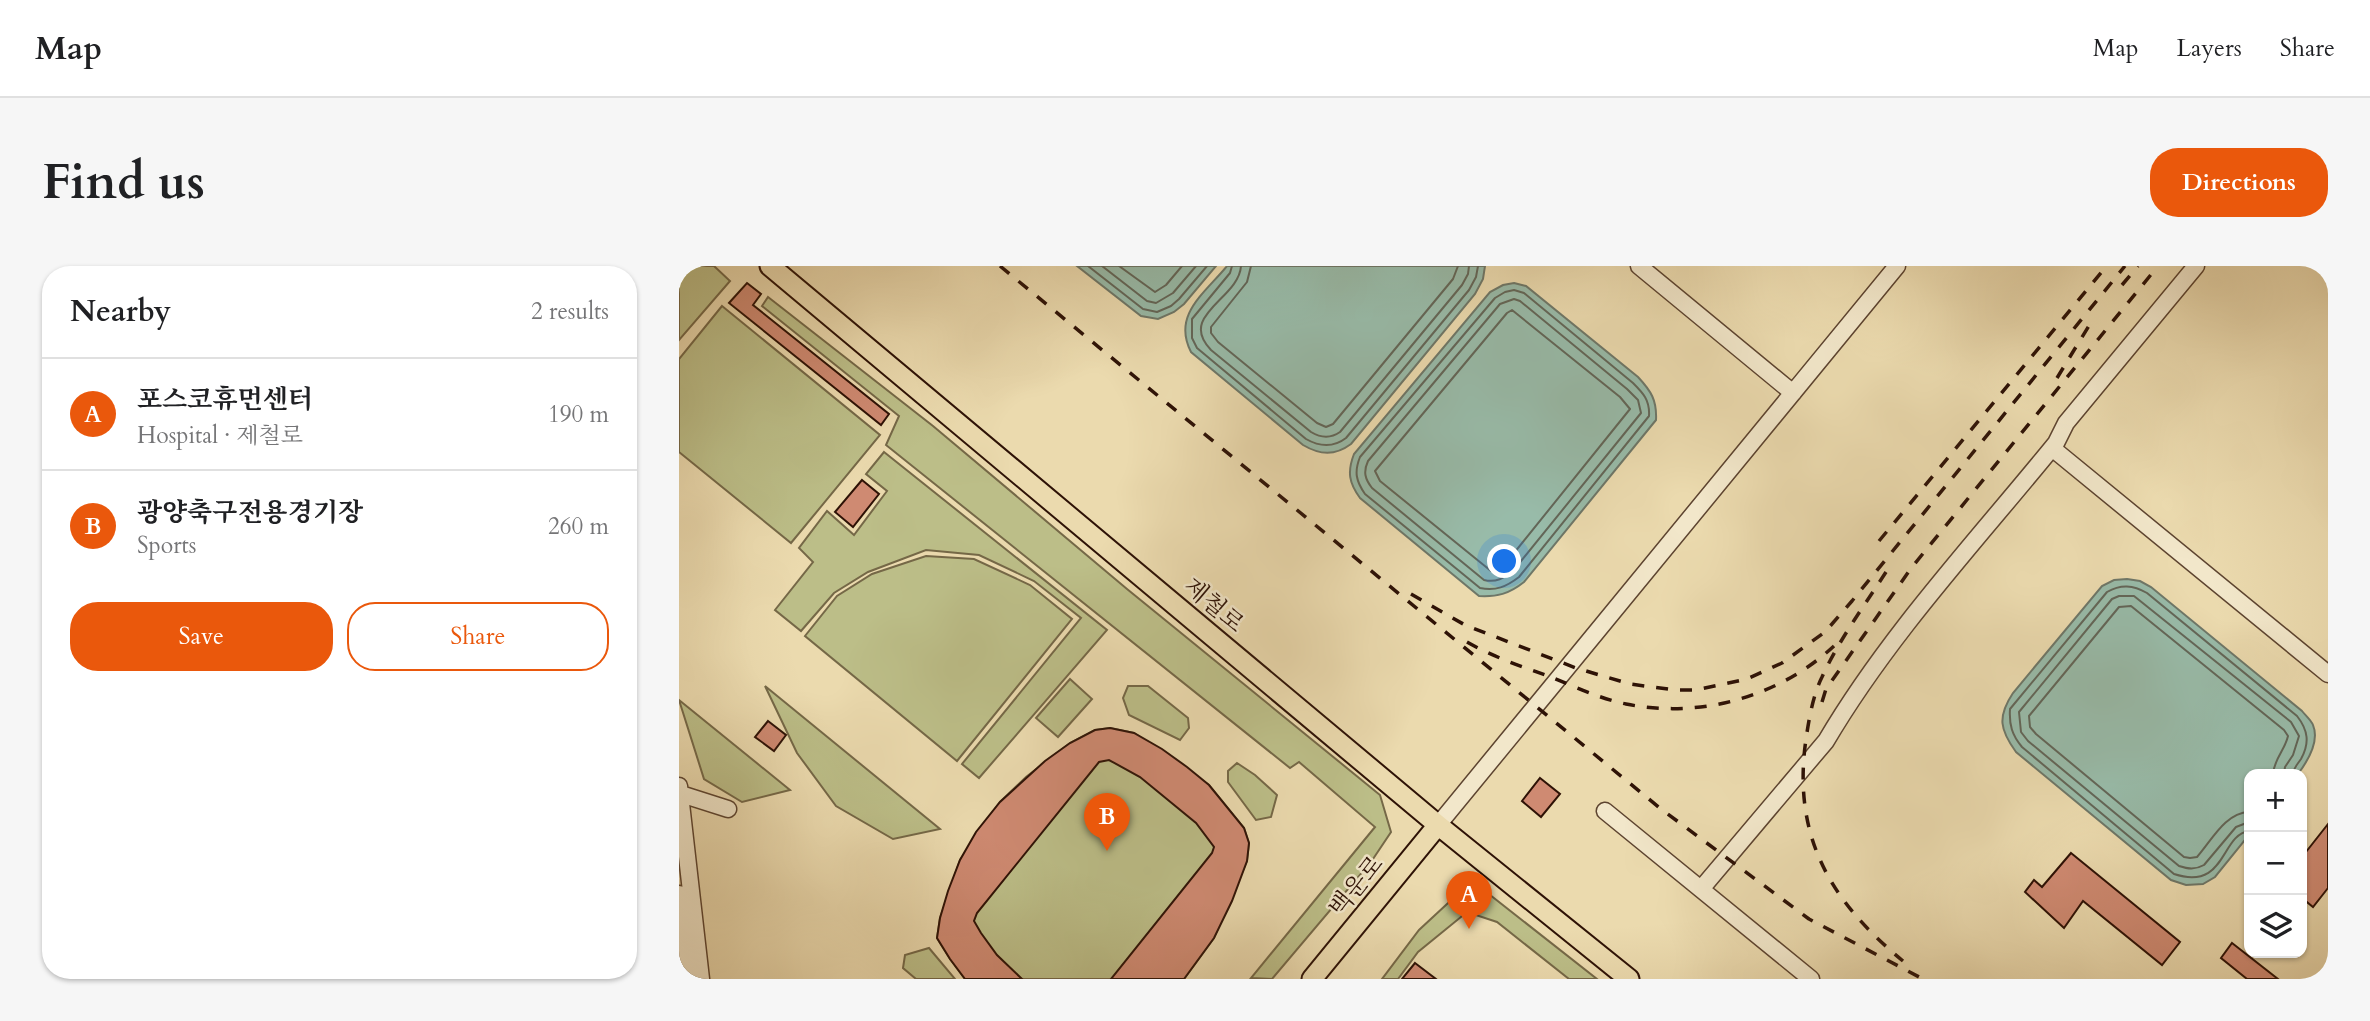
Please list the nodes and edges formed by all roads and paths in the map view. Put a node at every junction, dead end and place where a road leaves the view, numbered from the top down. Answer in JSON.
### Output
{"nodes":[{"id":1,"x":770,"y":266,"type":"edge"},
{"id":2,"x":1639,"y":266,"type":"edge"},
{"id":3,"x":1897,"y":266,"type":"edge"},
{"id":4,"x":2196,"y":266,"type":"edge"},
{"id":5,"x":1793,"y":393,"type":"junction"},
{"id":6,"x":2052,"y":448,"type":"junction"},
{"id":7,"x":2328,"y":674,"type":"edge"},
{"id":8,"x":680,"y":790,"type":"edge"},
{"id":9,"x":728,"y":809,"type":"dead end"},
{"id":10,"x":1605,"y":811,"type":"dead end"},
{"id":11,"x":1438,"y":825,"type":"junction"},
{"id":12,"x":1701,"y":889,"type":"junction"},
{"id":13,"x":679,"y":894,"type":"edge"},
{"id":14,"x":687,"y":979,"type":"edge"},
{"id":15,"x":701,"y":979,"type":"edge"},
{"id":16,"x":1312,"y":979,"type":"edge"},
{"id":17,"x":1629,"y":979,"type":"edge"},
{"id":18,"x":1811,"y":979,"type":"edge"}],
"edges":[{"from":1,"to":11,"type":"main road","name":"제철로"},
{"from":2,"to":5,"type":"street"},
{"from":3,"to":5,"type":"street"},
{"from":4,"to":6,"type":"street"},
{"from":5,"to":11,"type":"street"},
{"from":6,"to":7,"type":"street"},
{"from":6,"to":12,"type":"street"},
{"from":8,"to":9,"type":"street"},
{"from":8,"to":15,"type":"street"},
{"from":10,"to":12,"type":"street"},
{"from":11,"to":16,"type":"main road","name":"백운로"},
{"from":11,"to":17,"type":"main road","name":"제철로"},
{"from":12,"to":18,"type":"street"},
{"from":13,"to":14,"type":"street"}]}
